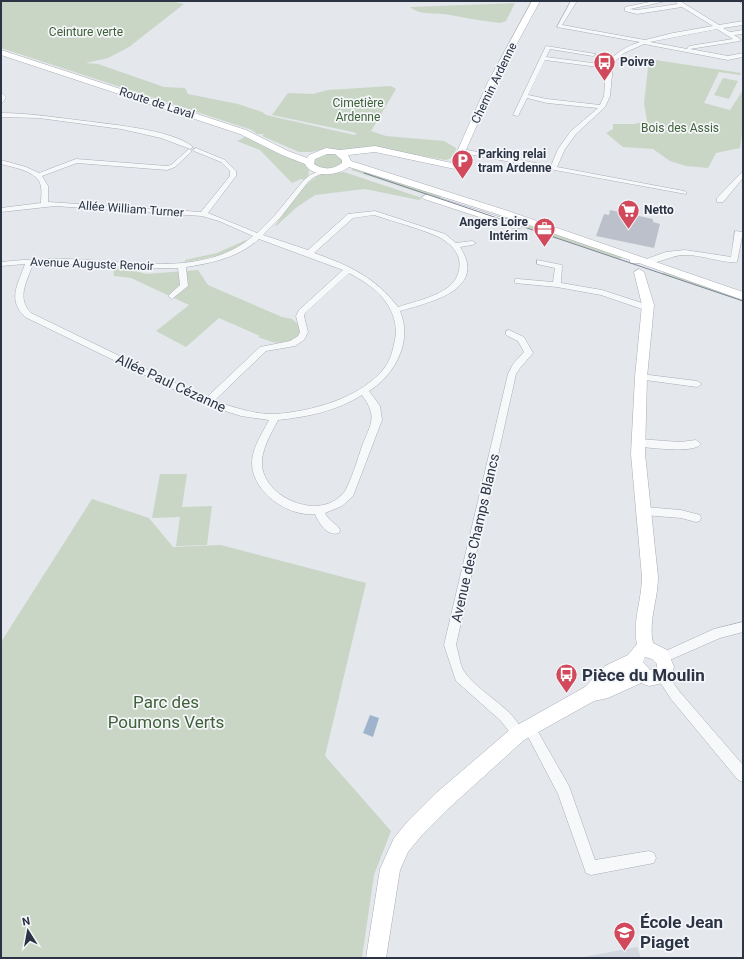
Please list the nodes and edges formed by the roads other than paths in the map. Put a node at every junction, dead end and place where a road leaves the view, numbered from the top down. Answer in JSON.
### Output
{"nodes":[{"id":1,"x":536,"y":1,"type":"edge"},
{"id":2,"x":574,"y":1,"type":"edge"},
{"id":3,"x":663,"y":1,"type":"edge"},
{"id":4,"x":676,"y":1,"type":"edge"},
{"id":5,"x":683,"y":5,"type":"junction"},
{"id":6,"x":743,"y":25,"type":"edge"},
{"id":7,"x":720,"y":28,"type":"junction"},
{"id":8,"x":743,"y":32,"type":"edge"},
{"id":9,"x":729,"y":34,"type":"junction"},
{"id":10,"x":643,"y":42,"type":"junction"},
{"id":11,"x":740,"y":42,"type":"edge"},
{"id":12,"x":681,"y":50,"type":"junction"},
{"id":13,"x":1,"y":52,"type":"edge"},
{"id":14,"x":593,"y":54,"type":"dead end"},
{"id":15,"x":743,"y":55,"type":"edge"},
{"id":16,"x":543,"y":58,"type":"junction"},
{"id":17,"x":609,"y":67,"type":"junction"},
{"id":18,"x":1,"y":94,"type":"edge"},
{"id":19,"x":525,"y":96,"type":"junction"},
{"id":20,"x":1,"y":101,"type":"edge"},
{"id":21,"x":602,"y":107,"type":"junction"},
{"id":22,"x":1,"y":115,"type":"edge"},
{"id":23,"x":516,"y":115,"type":"dead end"},
{"id":24,"x":243,"y":132,"type":"junction"},
{"id":25,"x":192,"y":149,"type":"junction"},
{"id":26,"x":462,"y":151,"type":"junction"},
{"id":27,"x":343,"y":161,"type":"junction"},
{"id":28,"x":1,"y":162,"type":"edge"},
{"id":29,"x":312,"y":165,"type":"junction"},
{"id":30,"x":553,"y":168,"type":"junction"},
{"id":31,"x":743,"y":174,"type":"edge"},
{"id":32,"x":39,"y":175,"type":"junction"},
{"id":33,"x":684,"y":193,"type":"dead end"},
{"id":34,"x":720,"y":200,"type":"dead end"},
{"id":35,"x":44,"y":205,"type":"junction"},
{"id":36,"x":1,"y":210,"type":"edge"},
{"id":37,"x":203,"y":214,"type":"junction"},
{"id":38,"x":743,"y":234,"type":"edge"},
{"id":39,"x":257,"y":236,"type":"junction"},
{"id":40,"x":472,"y":243,"type":"dead end"},
{"id":41,"x":455,"y":245,"type":"junction"},
{"id":42,"x":308,"y":254,"type":"junction"},
{"id":43,"x":30,"y":262,"type":"junction"},
{"id":44,"x":540,"y":262,"type":"dead end"},
{"id":45,"x":1,"y":264,"type":"edge"},
{"id":46,"x":182,"y":265,"type":"junction"},
{"id":47,"x":642,"y":266,"type":"junction"},
{"id":48,"x":347,"y":270,"type":"junction"},
{"id":49,"x":518,"y":280,"type":"dead end"},
{"id":50,"x":557,"y":285,"type":"junction"},
{"id":51,"x":172,"y":296,"type":"dead end"},
{"id":52,"x":743,"y":296,"type":"edge"},
{"id":53,"x":743,"y":304,"type":"edge"},
{"id":54,"x":648,"y":308,"type":"junction"},
{"id":55,"x":396,"y":310,"type":"junction"},
{"id":56,"x":509,"y":333,"type":"dead end"},
{"id":57,"x":641,"y":377,"type":"junction"},
{"id":58,"x":697,"y":384,"type":"dead end"},
{"id":59,"x":364,"y":391,"type":"junction"},
{"id":60,"x":207,"y":402,"type":"junction"},
{"id":61,"x":275,"y":417,"type":"junction"},
{"id":62,"x":638,"y":442,"type":"junction"},
{"id":63,"x":696,"y":444,"type":"dead end"},
{"id":64,"x":319,"y":511,"type":"junction"},
{"id":65,"x":644,"y":511,"type":"junction"},
{"id":66,"x":696,"y":518,"type":"dead end"},
{"id":67,"x":335,"y":530,"type":"dead end"},
{"id":68,"x":743,"y":628,"type":"edge"},
{"id":69,"x":663,"y":658,"type":"junction"},
{"id":70,"x":641,"y":661,"type":"junction"},
{"id":71,"x":662,"y":676,"type":"junction"},
{"id":72,"x":524,"y":731,"type":"junction"},
{"id":73,"x":743,"y":775,"type":"edge"},
{"id":74,"x":649,"y":858,"type":"dead end"},
{"id":75,"x":376,"y":958,"type":"edge"}],
"edges":[{"from":1,"to":26,"type":"street","name":"Chemin Ardenne"},
{"from":2,"to":10,"type":"street"},
{"from":3,"to":5,"type":"street"},
{"from":4,"to":5,"type":"street"},
{"from":5,"to":7,"type":"street"},
{"from":6,"to":7,"type":"street"},
{"from":7,"to":9,"type":"street"},
{"from":7,"to":10,"type":"street"},
{"from":8,"to":9,"type":"street"},
{"from":9,"to":11,"type":"street"},
{"from":10,"to":12,"type":"street"},
{"from":10,"to":17,"type":"street"},
{"from":11,"to":12,"type":"street"},
{"from":12,"to":15,"type":"street"},
{"from":13,"to":24,"type":"street","name":"Route de Laval"},
{"from":14,"to":16,"type":"street"},
{"from":16,"to":17,"type":"street"},
{"from":16,"to":19,"type":"street"},
{"from":17,"to":21,"type":"street"},
{"from":18,"to":20,"type":"street"},
{"from":19,"to":21,"type":"street"},
{"from":19,"to":23,"type":"street"},
{"from":21,"to":30,"type":"street"},
{"from":22,"to":25,"type":"street"},
{"from":24,"to":29,"type":"street","name":"Route de Laval"},
{"from":24,"to":29,"type":"street"},
{"from":25,"to":32,"type":"street"},
{"from":25,"to":37,"type":"street"},
{"from":26,"to":27,"type":"street","name":"Chemin Ardenne"},
{"from":26,"to":30,"type":"street"},
{"from":27,"to":29,"type":"street"},
{"from":27,"to":29,"type":"street"},
{"from":27,"to":47,"type":"street"},
{"from":28,"to":32,"type":"street"},
{"from":29,"to":39,"type":"street","name":"Avenue Auguste Renoir"},
{"from":30,"to":33,"type":"street"},
{"from":31,"to":34,"type":"street"},
{"from":32,"to":35,"type":"street"},
{"from":35,"to":36,"type":"street","name":"Allée William Turner"},
{"from":35,"to":37,"type":"street","name":"Allée William Turner"},
{"from":37,"to":39,"type":"street","name":"Allée William Turner"},
{"from":38,"to":47,"type":"street"},
{"from":39,"to":42,"type":"street","name":"Allée Paul Cézanne"},
{"from":39,"to":46,"type":"street","name":"Avenue Auguste Renoir"},
{"from":40,"to":41,"type":"street"},
{"from":41,"to":42,"type":"street"},
{"from":41,"to":55,"type":"street"},
{"from":42,"to":48,"type":"street","name":"Allée Paul Cézanne"},
{"from":43,"to":45,"type":"street","name":"Avenue Auguste Renoir"},
{"from":43,"to":46,"type":"street","name":"Avenue Auguste Renoir"},
{"from":43,"to":60,"type":"street","name":"Allée Paul Cézanne"},
{"from":44,"to":50,"type":"street"},
{"from":46,"to":51,"type":"street"},
{"from":47,"to":52,"type":"street"},
{"from":47,"to":53,"type":"street"},
{"from":47,"to":54,"type":"street"},
{"from":48,"to":55,"type":"street","name":"Allée Paul Cézanne"},
{"from":48,"to":60,"type":"street"},
{"from":49,"to":50,"type":"street"},
{"from":50,"to":54,"type":"street"},
{"from":54,"to":57,"type":"street"},
{"from":55,"to":59,"type":"street","name":"Allée Paul Cézanne"},
{"from":56,"to":72,"type":"street","name":"Avenue des Champs Blancs"},
{"from":57,"to":58,"type":"street"},
{"from":57,"to":62,"type":"street"},
{"from":59,"to":61,"type":"street","name":"Allée Paul Cézanne"},
{"from":59,"to":64,"type":"street"},
{"from":60,"to":61,"type":"street","name":"Allée Paul Cézanne"},
{"from":61,"to":64,"type":"street"},
{"from":62,"to":63,"type":"street"},
{"from":62,"to":65,"type":"street"},
{"from":64,"to":67,"type":"street"},
{"from":65,"to":66,"type":"street"},
{"from":65,"to":70,"type":"street"},
{"from":68,"to":69,"type":"street"},
{"from":69,"to":70,"type":"street"},
{"from":69,"to":71,"type":"street"},
{"from":70,"to":71,"type":"street"},
{"from":70,"to":72,"type":"street"},
{"from":71,"to":73,"type":"street"},
{"from":72,"to":74,"type":"street"},
{"from":72,"to":75,"type":"street"}]}
